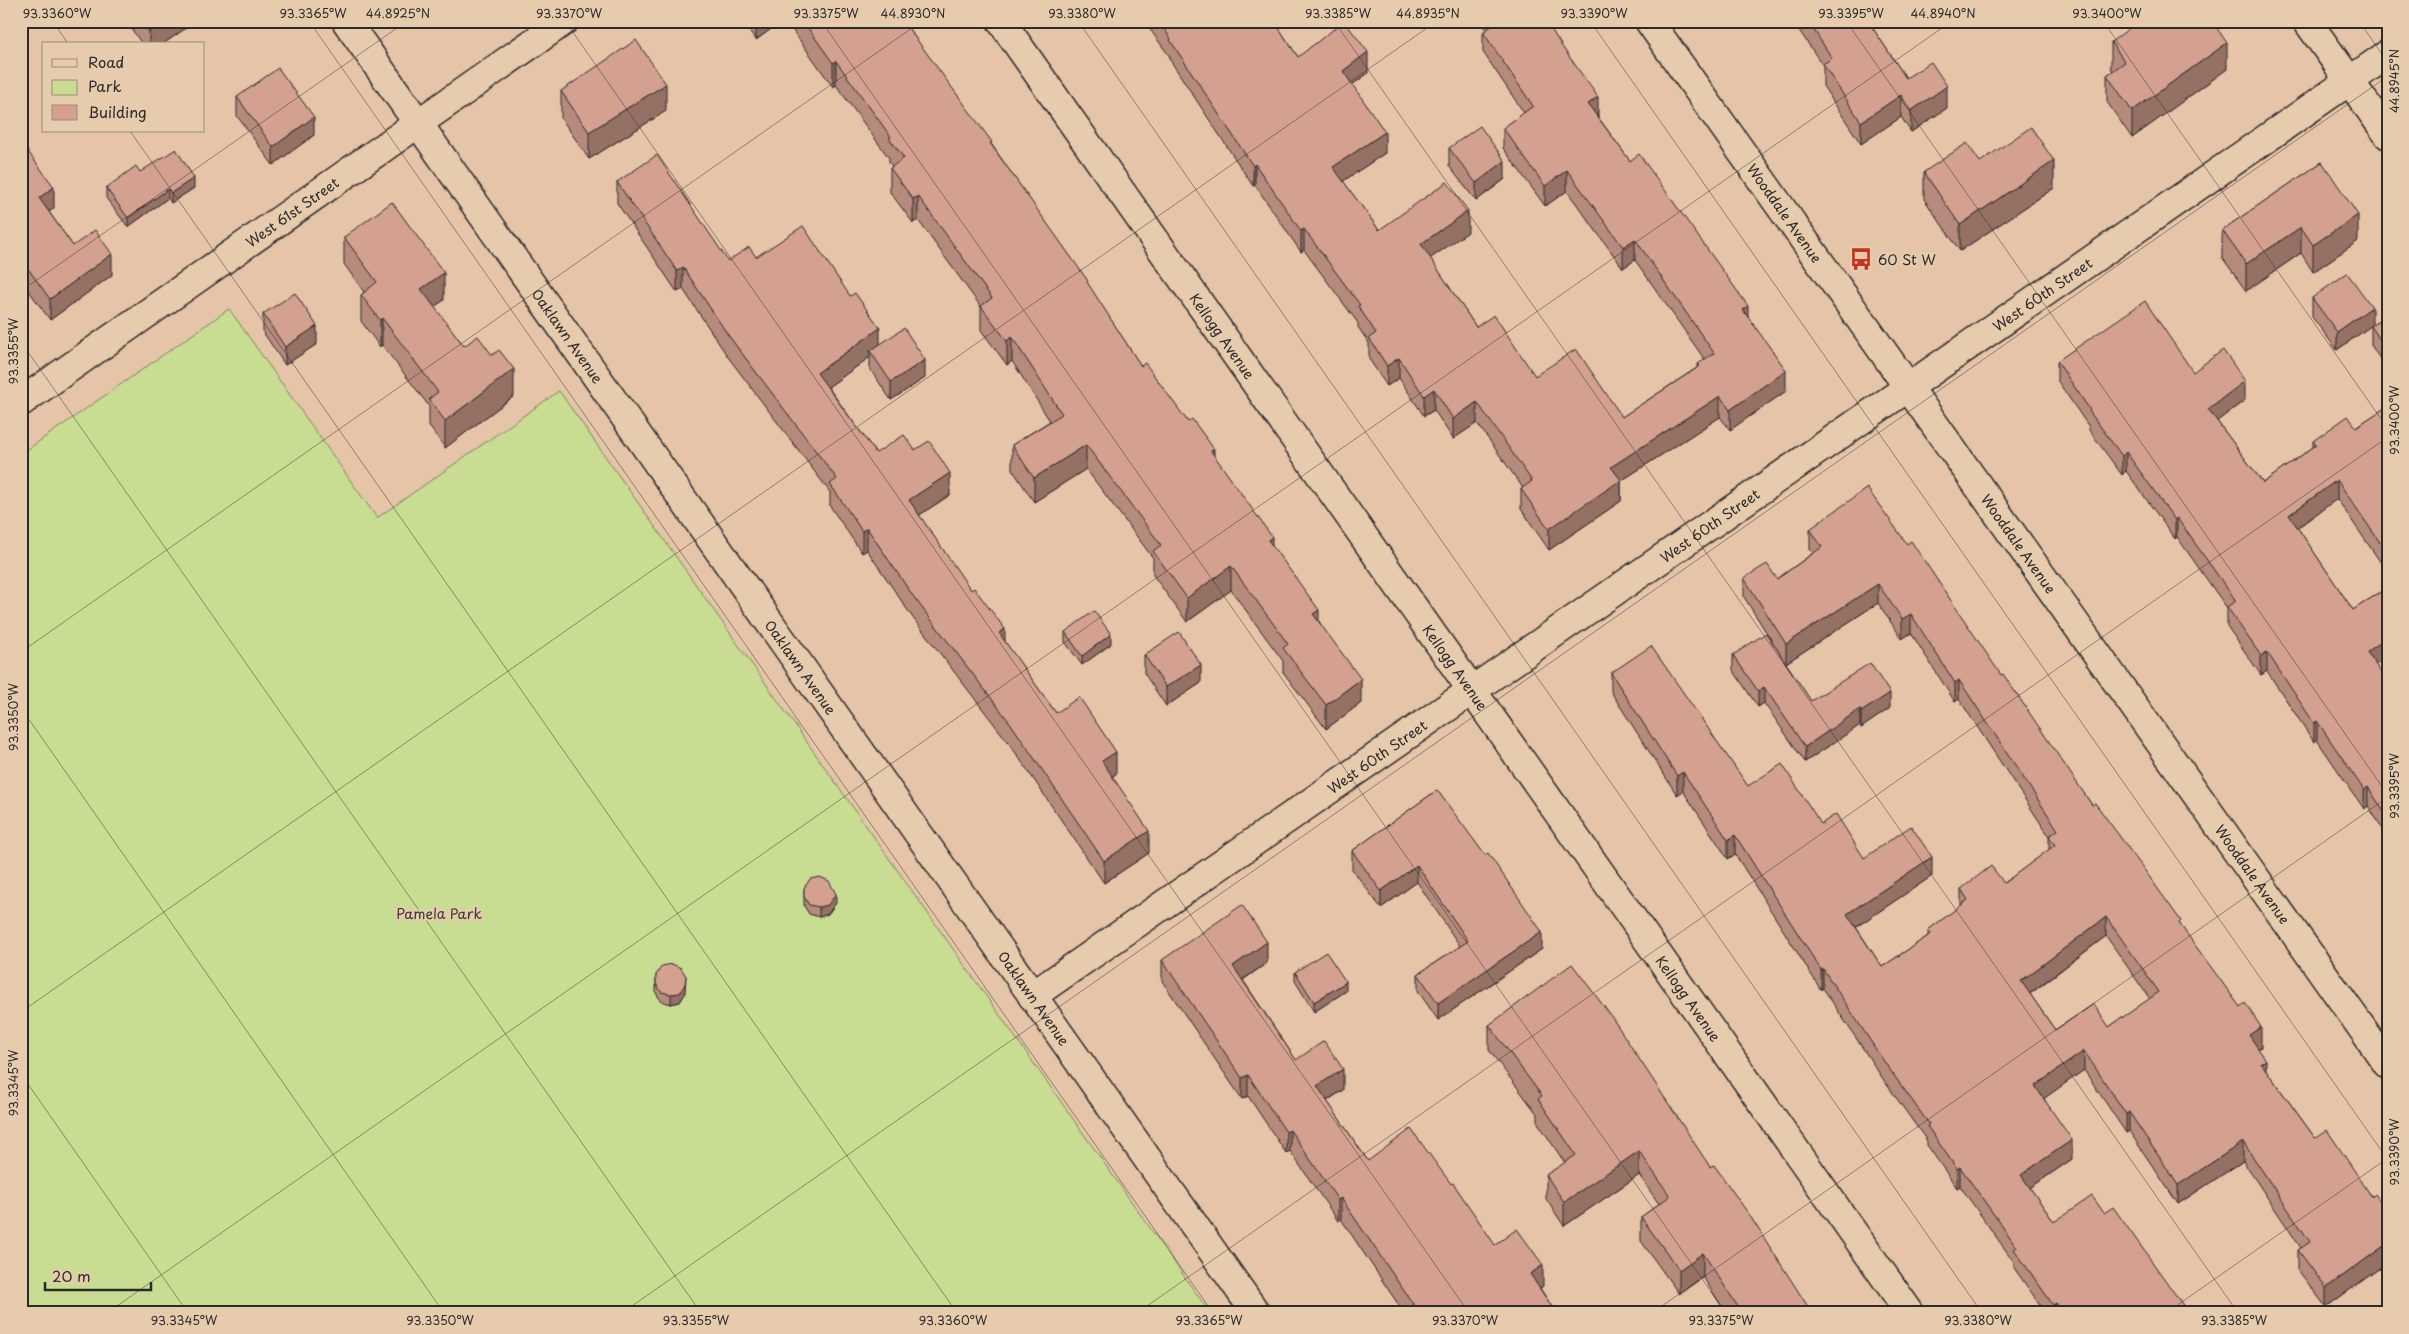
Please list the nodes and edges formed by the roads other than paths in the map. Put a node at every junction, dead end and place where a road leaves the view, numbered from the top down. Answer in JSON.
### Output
{"nodes":[{"id":1,"x":346,"y":21,"type":"edge"},
{"id":2,"x":564,"y":21,"type":"edge"},
{"id":3,"x":1001,"y":21,"type":"edge"},
{"id":4,"x":1649,"y":21,"type":"edge"},
{"id":5,"x":2307,"y":21,"type":"edge"},
{"id":6,"x":2388,"y":54,"type":"edge"},
{"id":7,"x":2349,"y":81,"type":"junction"},
{"id":8,"x":417,"y":124,"type":"junction"},
{"id":9,"x":2388,"y":135,"type":"edge"},
{"id":10,"x":1908,"y":388,"type":"junction"},
{"id":11,"x":21,"y":402,"type":"edge"},
{"id":12,"x":1472,"y":690,"type":"junction"},
{"id":13,"x":1032,"y":996,"type":"junction"},
{"id":14,"x":2388,"y":1065,"type":"edge"},
{"id":15,"x":1256,"y":1313,"type":"edge"},
{"id":16,"x":1910,"y":1313,"type":"edge"}],
"edges":[{"from":1,"to":8,"type":"street","name":"Oaklawn Avenue"},
{"from":2,"to":8,"type":"street","name":"West 61st Street"},
{"from":3,"to":12,"type":"street","name":"Kellogg Avenue"},
{"from":4,"to":10,"type":"street","name":"Wooddale Avenue"},
{"from":5,"to":7,"type":"street"},
{"from":6,"to":7,"type":"street","name":"West 60th Street"},
{"from":7,"to":9,"type":"street"},
{"from":7,"to":10,"type":"street","name":"West 60th Street"},
{"from":8,"to":11,"type":"street","name":"West 61st Street"},
{"from":8,"to":13,"type":"street","name":"Oaklawn Avenue"},
{"from":10,"to":12,"type":"street","name":"West 60th Street"},
{"from":10,"to":14,"type":"street","name":"Wooddale Avenue"},
{"from":12,"to":13,"type":"street","name":"West 60th Street"},
{"from":12,"to":16,"type":"street","name":"Kellogg Avenue"},
{"from":13,"to":15,"type":"street","name":"Oaklawn Avenue"}]}
